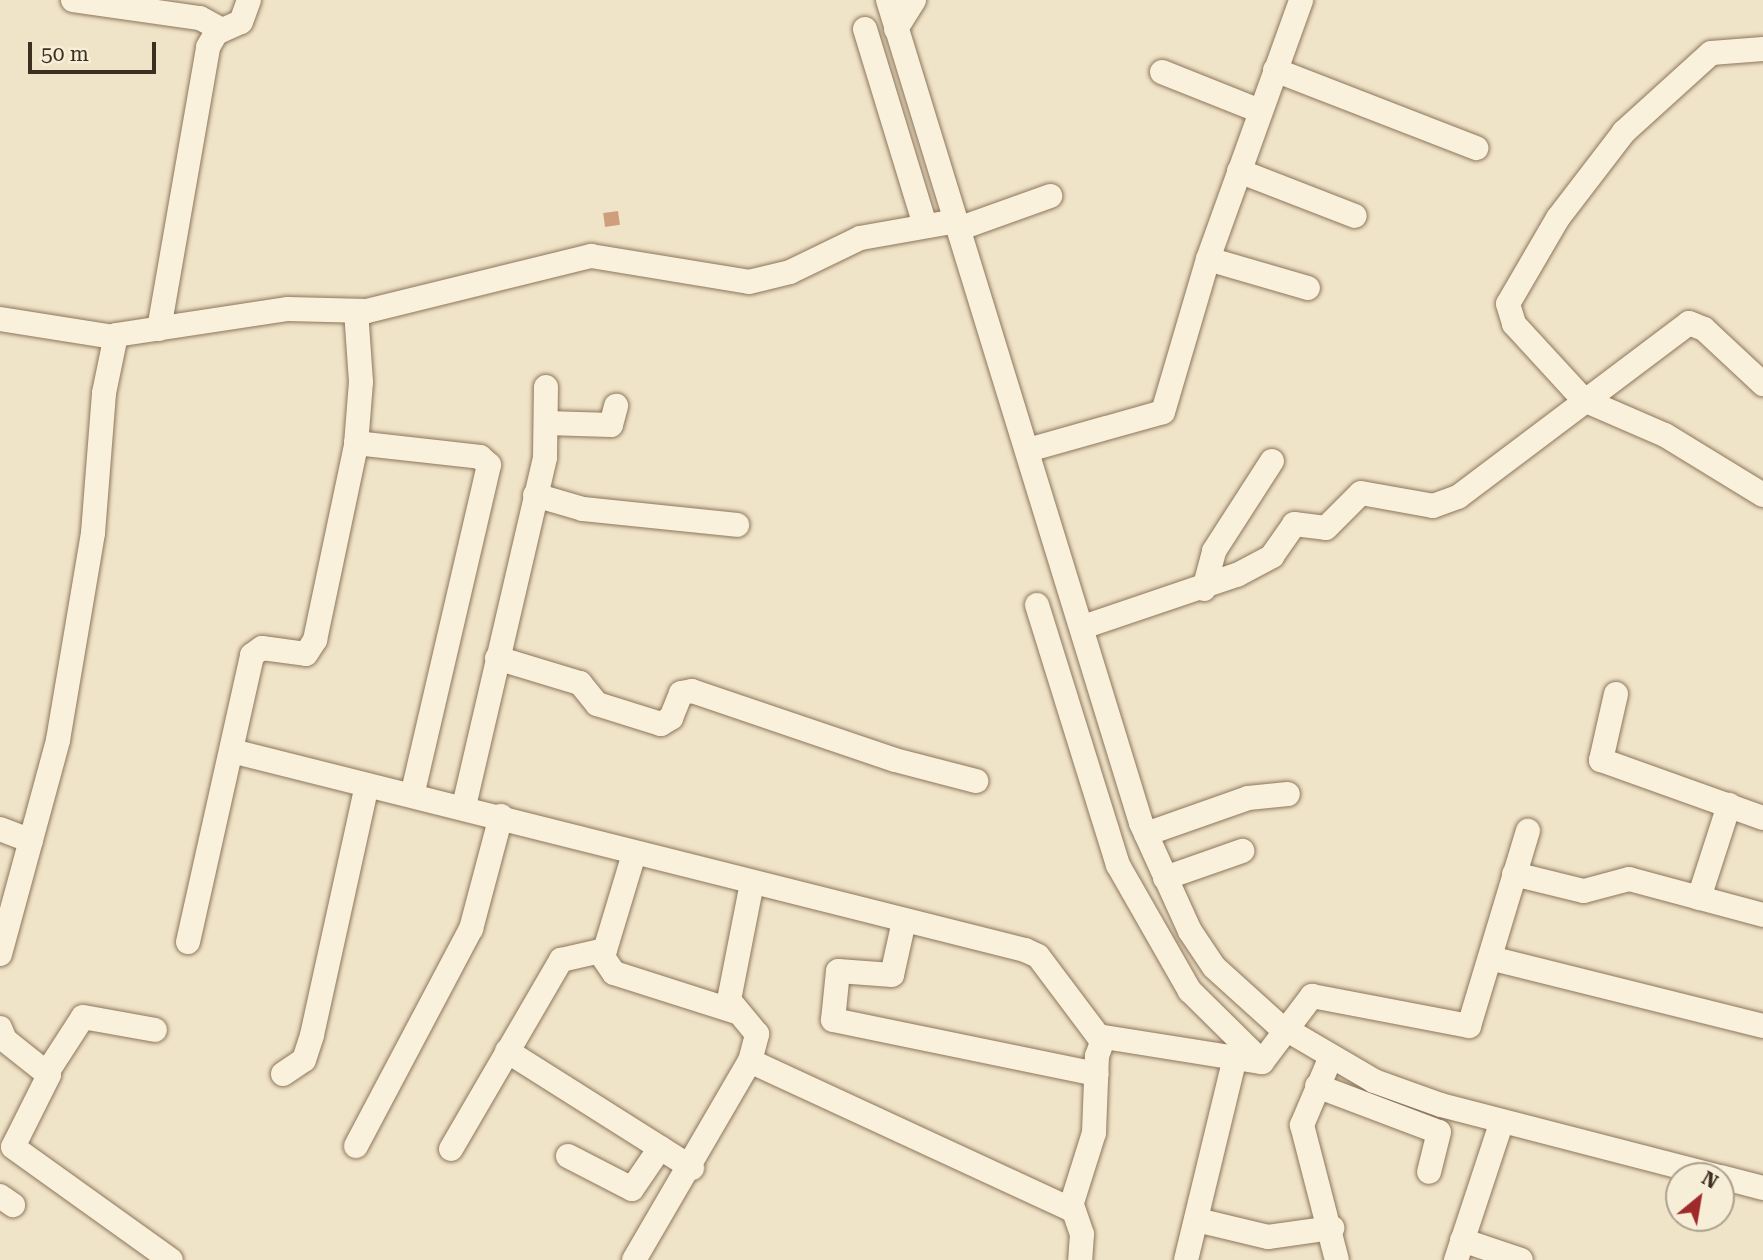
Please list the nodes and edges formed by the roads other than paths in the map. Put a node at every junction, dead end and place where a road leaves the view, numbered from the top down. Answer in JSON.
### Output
{"nodes":[{"id":1,"x":73,"y":0,"type":"edge"},
{"id":2,"x":249,"y":0,"type":"edge"},
{"id":3,"x":887,"y":0,"type":"edge"},
{"id":4,"x":914,"y":0,"type":"edge"},
{"id":5,"x":1301,"y":0,"type":"edge"},
{"id":6,"x":864,"y":29,"type":"dead end"},
{"id":7,"x":896,"y":29,"type":"junction"},
{"id":8,"x":222,"y":30,"type":"junction"},
{"id":9,"x":1763,"y":49,"type":"edge"},
{"id":10,"x":1275,"y":70,"type":"junction"},
{"id":11,"x":1162,"y":72,"type":"dead end"},
{"id":12,"x":1260,"y":111,"type":"junction"},
{"id":13,"x":1476,"y":148,"type":"dead end"},
{"id":14,"x":1239,"y":171,"type":"junction"},
{"id":15,"x":1050,"y":196,"type":"dead end"},
{"id":16,"x":1355,"y":216,"type":"dead end"},
{"id":17,"x":925,"y":225,"type":"junction"},
{"id":18,"x":957,"y":225,"type":"junction"},
{"id":19,"x":1208,"y":259,"type":"junction"},
{"id":20,"x":1308,"y":288,"type":"dead end"},
{"id":21,"x":356,"y":311,"type":"junction"},
{"id":22,"x":0,"y":319,"type":"edge"},
{"id":23,"x":159,"y":328,"type":"junction"},
{"id":24,"x":114,"y":337,"type":"junction"},
{"id":25,"x":1763,"y":384,"type":"edge"},
{"id":26,"x":546,"y":387,"type":"dead end"},
{"id":27,"x":1584,"y":400,"type":"junction"},
{"id":28,"x":616,"y":406,"type":"dead end"},
{"id":29,"x":546,"y":423,"type":"junction"},
{"id":30,"x":356,"y":443,"type":"junction"},
{"id":31,"x":1028,"y":450,"type":"junction"},
{"id":32,"x":1272,"y":461,"type":"dead end"},
{"id":33,"x":535,"y":495,"type":"junction"},
{"id":34,"x":1763,"y":495,"type":"edge"},
{"id":35,"x":737,"y":525,"type":"dead end"},
{"id":36,"x":1205,"y":589,"type":"junction"},
{"id":37,"x":1037,"y":605,"type":"dead end"},
{"id":38,"x":1083,"y":627,"type":"junction"},
{"id":39,"x":497,"y":658,"type":"junction"},
{"id":40,"x":1616,"y":694,"type":"dead end"},
{"id":41,"x":232,"y":751,"type":"junction"},
{"id":42,"x":976,"y":781,"type":"dead end"},
{"id":43,"x":367,"y":785,"type":"junction"},
{"id":44,"x":1288,"y":794,"type":"dead end"},
{"id":45,"x":412,"y":795,"type":"junction"},
{"id":46,"x":1729,"y":805,"type":"junction"},
{"id":47,"x":464,"y":806,"type":"junction"},
{"id":48,"x":501,"y":816,"type":"junction"},
{"id":49,"x":1763,"y":818,"type":"edge"},
{"id":50,"x":0,"y":828,"type":"edge"},
{"id":51,"x":1528,"y":831,"type":"dead end"},
{"id":52,"x":1146,"y":834,"type":"junction"},
{"id":53,"x":31,"y":841,"type":"junction"},
{"id":54,"x":1242,"y":852,"type":"dead end"},
{"id":55,"x":634,"y":854,"type":"junction"},
{"id":56,"x":1514,"y":874,"type":"junction"},
{"id":57,"x":1165,"y":878,"type":"junction"},
{"id":58,"x":752,"y":884,"type":"junction"},
{"id":59,"x":1699,"y":898,"type":"junction"},
{"id":60,"x":1763,"y":915,"type":"edge"},
{"id":61,"x":904,"y":921,"type":"junction"},
{"id":62,"x":188,"y":942,"type":"dead end"},
{"id":63,"x":0,"y":954,"type":"edge"},
{"id":64,"x":601,"y":954,"type":"junction"},
{"id":65,"x":1490,"y":958,"type":"junction"},
{"id":66,"x":736,"y":1012,"type":"junction"},
{"id":67,"x":1763,"y":1026,"type":"edge"},
{"id":68,"x":0,"y":1028,"type":"edge"},
{"id":69,"x":155,"y":1030,"type":"dead end"},
{"id":70,"x":1101,"y":1040,"type":"junction"},
{"id":71,"x":1278,"y":1047,"type":"junction"},
{"id":72,"x":507,"y":1051,"type":"junction"},
{"id":73,"x":750,"y":1061,"type":"junction"},
{"id":74,"x":1234,"y":1062,"type":"junction"},
{"id":75,"x":48,"y":1071,"type":"junction"},
{"id":76,"x":1324,"y":1073,"type":"junction"},
{"id":77,"x":283,"y":1074,"type":"dead end"},
{"id":78,"x":1097,"y":1074,"type":"junction"},
{"id":79,"x":1499,"y":1129,"type":"junction"},
{"id":80,"x":356,"y":1146,"type":"dead end"},
{"id":81,"x":660,"y":1147,"type":"junction"},
{"id":82,"x":452,"y":1149,"type":"dead end"},
{"id":83,"x":6,"y":1151,"type":"edge"},
{"id":84,"x":568,"y":1156,"type":"dead end"},
{"id":85,"x":1665,"y":1165,"type":"edge"},
{"id":86,"x":692,"y":1168,"type":"junction"},
{"id":87,"x":1429,"y":1172,"type":"dead end"},
{"id":88,"x":1735,"y":1181,"type":"edge"},
{"id":89,"x":1763,"y":1188,"type":"edge"},
{"id":90,"x":1073,"y":1208,"type":"junction"},
{"id":91,"x":1197,"y":1220,"type":"junction"},
{"id":92,"x":1332,"y":1228,"type":"junction"},
{"id":93,"x":1459,"y":1250,"type":"edge"},
{"id":94,"x":171,"y":1260,"type":"edge"},
{"id":95,"x":634,"y":1260,"type":"edge"},
{"id":96,"x":1080,"y":1260,"type":"edge"},
{"id":97,"x":1186,"y":1260,"type":"edge"},
{"id":98,"x":1337,"y":1260,"type":"edge"},
{"id":99,"x":1521,"y":1260,"type":"edge"}],
"edges":[{"from":1,"to":8,"type":"street"},
{"from":2,"to":8,"type":"street"},
{"from":3,"to":7,"type":"street"},
{"from":4,"to":7,"type":"street"},
{"from":5,"to":10,"type":"street"},
{"from":6,"to":17,"type":"street"},
{"from":7,"to":18,"type":"street"},
{"from":8,"to":23,"type":"street"},
{"from":9,"to":27,"type":"street"},
{"from":10,"to":12,"type":"street"},
{"from":10,"to":13,"type":"street"},
{"from":11,"to":12,"type":"street"},
{"from":12,"to":14,"type":"street"},
{"from":14,"to":16,"type":"street"},
{"from":14,"to":19,"type":"street"},
{"from":15,"to":18,"type":"street"},
{"from":17,"to":18,"type":"street"},
{"from":17,"to":21,"type":"street"},
{"from":18,"to":31,"type":"street"},
{"from":19,"to":20,"type":"street"},
{"from":19,"to":31,"type":"street"},
{"from":21,"to":23,"type":"street"},
{"from":21,"to":30,"type":"street"},
{"from":22,"to":24,"type":"street"},
{"from":23,"to":24,"type":"street"},
{"from":24,"to":53,"type":"street"},
{"from":25,"to":27,"type":"street"},
{"from":26,"to":29,"type":"street"},
{"from":27,"to":34,"type":"street"},
{"from":27,"to":36,"type":"street"},
{"from":28,"to":29,"type":"street"},
{"from":29,"to":33,"type":"street"},
{"from":30,"to":41,"type":"street"},
{"from":30,"to":45,"type":"street"},
{"from":31,"to":38,"type":"street"},
{"from":32,"to":36,"type":"street"},
{"from":33,"to":35,"type":"street"},
{"from":33,"to":39,"type":"street"},
{"from":36,"to":38,"type":"street"},
{"from":37,"to":71,"type":"street"},
{"from":38,"to":52,"type":"street"},
{"from":39,"to":42,"type":"street"},
{"from":39,"to":47,"type":"street"},
{"from":40,"to":46,"type":"street"},
{"from":41,"to":43,"type":"street"},
{"from":41,"to":62,"type":"street"},
{"from":43,"to":45,"type":"street"},
{"from":43,"to":77,"type":"street"},
{"from":44,"to":52,"type":"street"},
{"from":45,"to":47,"type":"street"},
{"from":46,"to":49,"type":"street"},
{"from":46,"to":59,"type":"street"},
{"from":47,"to":48,"type":"street"},
{"from":48,"to":55,"type":"street"},
{"from":48,"to":80,"type":"street"},
{"from":50,"to":53,"type":"street"},
{"from":51,"to":56,"type":"street"},
{"from":52,"to":57,"type":"street"},
{"from":53,"to":63,"type":"street"},
{"from":54,"to":57,"type":"street"},
{"from":55,"to":58,"type":"street"},
{"from":55,"to":64,"type":"street"},
{"from":56,"to":59,"type":"street"},
{"from":56,"to":65,"type":"street"},
{"from":57,"to":71,"type":"street"},
{"from":58,"to":61,"type":"street"},
{"from":58,"to":66,"type":"street"},
{"from":59,"to":60,"type":"street"},
{"from":61,"to":70,"type":"street"},
{"from":61,"to":78,"type":"street"},
{"from":64,"to":66,"type":"street"},
{"from":64,"to":72,"type":"street"},
{"from":65,"to":67,"type":"street"},
{"from":65,"to":71,"type":"street"},
{"from":66,"to":73,"type":"street"},
{"from":68,"to":75,"type":"street"},
{"from":69,"to":75,"type":"street"},
{"from":70,"to":74,"type":"street"},
{"from":70,"to":78,"type":"street"},
{"from":71,"to":74,"type":"street"},
{"from":71,"to":76,"type":"street"},
{"from":72,"to":81,"type":"street"},
{"from":72,"to":82,"type":"street"},
{"from":73,"to":86,"type":"street"},
{"from":73,"to":90,"type":"street"},
{"from":74,"to":91,"type":"street"},
{"from":75,"to":83,"type":"street"},
{"from":76,"to":79,"type":"street"},
{"from":76,"to":87,"type":"street"},
{"from":76,"to":92,"type":"street"},
{"from":78,"to":90,"type":"street"},
{"from":79,"to":85,"type":"street"},
{"from":79,"to":93,"type":"street"},
{"from":81,"to":84,"type":"street"},
{"from":81,"to":86,"type":"street"},
{"from":83,"to":94,"type":"street"},
{"from":86,"to":95,"type":"street"},
{"from":88,"to":89,"type":"street"},
{"from":90,"to":96,"type":"street"},
{"from":91,"to":92,"type":"street"},
{"from":91,"to":97,"type":"street"},
{"from":92,"to":98,"type":"street"},
{"from":93,"to":99,"type":"street"}]}
